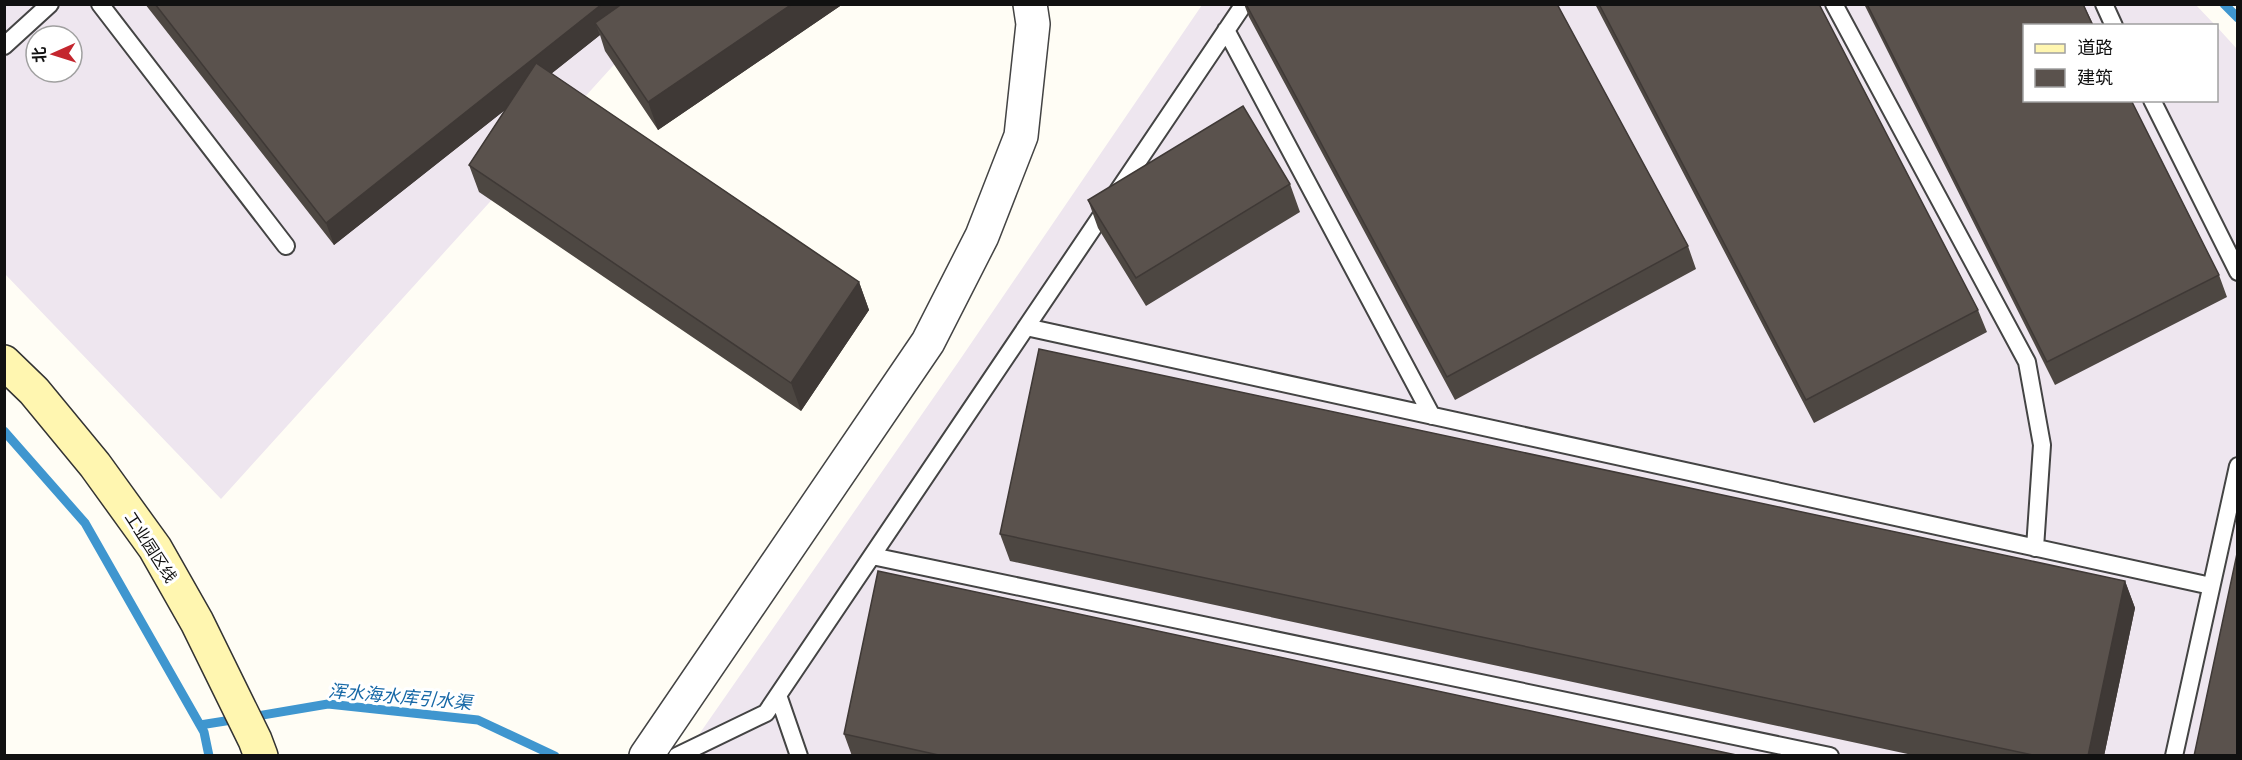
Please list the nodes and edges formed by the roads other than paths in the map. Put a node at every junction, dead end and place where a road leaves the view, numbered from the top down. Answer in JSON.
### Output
{"nodes":[{"id":1,"x":50,"y":4,"type":"edge"},
{"id":2,"x":100,"y":4,"type":"edge"},
{"id":3,"x":1030,"y":4,"type":"edge"},
{"id":4,"x":1244,"y":4,"type":"edge"},
{"id":5,"x":1834,"y":4,"type":"edge"},
{"id":6,"x":2104,"y":4,"type":"edge"},
{"id":7,"x":2113,"y":24,"type":"edge"},
{"id":8,"x":1226,"y":30,"type":"junction"},
{"id":9,"x":4,"y":46,"type":"edge"},
{"id":10,"x":2153,"y":102,"type":"edge"},
{"id":11,"x":286,"y":246,"type":"dead end"},
{"id":12,"x":2238,"y":272,"type":"edge"},
{"id":13,"x":1026,"y":327,"type":"junction"},
{"id":14,"x":4,"y":362,"type":"edge"},
{"id":15,"x":1432,"y":416,"type":"junction"},
{"id":16,"x":2238,"y":466,"type":"edge"},
{"id":17,"x":2036,"y":548,"type":"junction"},
{"id":18,"x":872,"y":556,"type":"junction"},
{"id":19,"x":2211,"y":586,"type":"junction"},
{"id":20,"x":778,"y":695,"type":"junction"},
{"id":21,"x":258,"y":748,"type":"edge"},
{"id":22,"x":646,"y":756,"type":"edge"},
{"id":23,"x":677,"y":756,"type":"edge"},
{"id":24,"x":799,"y":756,"type":"edge"},
{"id":25,"x":1830,"y":756,"type":"edge"},
{"id":26,"x":2174,"y":756,"type":"edge"}],
"edges":[{"from":1,"to":9,"type":"lane"},
{"from":2,"to":11,"type":"lane"},
{"from":3,"to":22,"type":"street"},
{"from":4,"to":8,"type":"lane"},
{"from":5,"to":17,"type":"lane"},
{"from":6,"to":7,"type":"lane"},
{"from":8,"to":13,"type":"lane"},
{"from":8,"to":15,"type":"lane"},
{"from":10,"to":12,"type":"lane"},
{"from":13,"to":15,"type":"lane"},
{"from":13,"to":18,"type":"lane"},
{"from":14,"to":21,"type":"main road","name":"工业园区线"},
{"from":15,"to":17,"type":"lane"},
{"from":16,"to":19,"type":"lane"},
{"from":17,"to":19,"type":"lane"},
{"from":18,"to":20,"type":"lane"},
{"from":18,"to":25,"type":"lane"},
{"from":19,"to":26,"type":"lane"},
{"from":20,"to":23,"type":"lane"},
{"from":20,"to":24,"type":"lane"}]}
